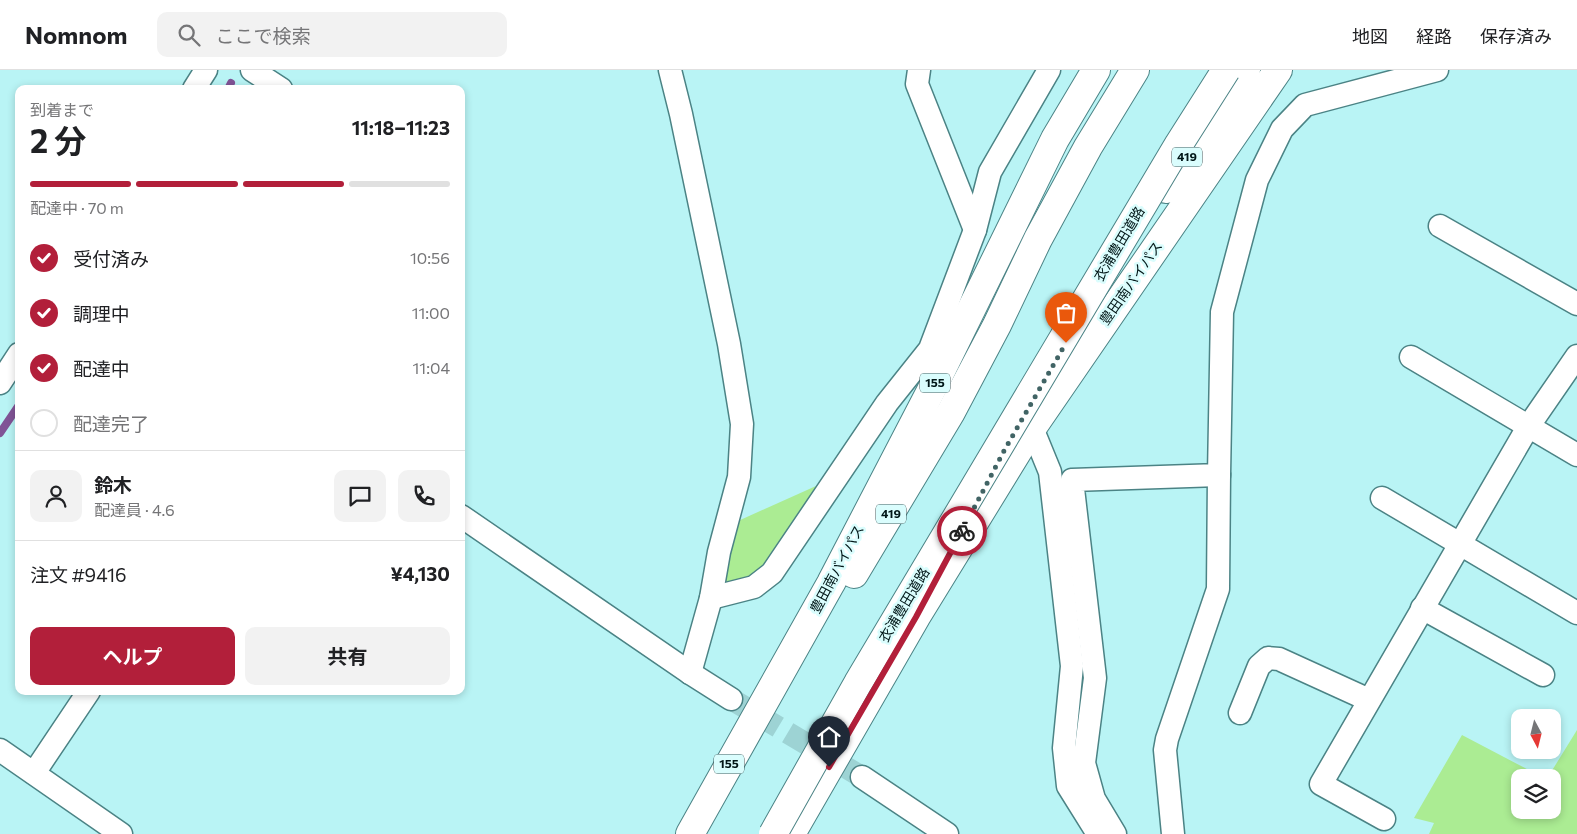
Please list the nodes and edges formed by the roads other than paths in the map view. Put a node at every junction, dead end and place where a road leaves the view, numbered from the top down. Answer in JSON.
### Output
{"nodes":[{"id":1,"x":206,"y":70,"type":"edge"},
{"id":2,"x":254,"y":70,"type":"edge"},
{"id":3,"x":670,"y":70,"type":"edge"},
{"id":4,"x":919,"y":70,"type":"edge"},
{"id":5,"x":1049,"y":70,"type":"edge"},
{"id":6,"x":1096,"y":70,"type":"edge"},
{"id":7,"x":1135,"y":70,"type":"edge"},
{"id":8,"x":1210,"y":70,"type":"edge"},
{"id":9,"x":1226,"y":70,"type":"edge"},
{"id":10,"x":1246,"y":70,"type":"edge"},
{"id":11,"x":1278,"y":70,"type":"edge"},
{"id":12,"x":1437,"y":70,"type":"edge"},
{"id":13,"x":197,"y":85,"type":"edge"},
{"id":14,"x":275,"y":85,"type":"edge"},
{"id":15,"x":1440,"y":226,"type":"dead end"},
{"id":16,"x":975,"y":230,"type":"junction"},
{"id":17,"x":1577,"y":304,"type":"edge"},
{"id":18,"x":1577,"y":356,"type":"edge"},
{"id":19,"x":1411,"y":357,"type":"dead end"},
{"id":20,"x":15,"y":360,"type":"edge"},
{"id":21,"x":0,"y":383,"type":"edge"},
{"id":22,"x":1528,"y":427,"type":"junction"},
{"id":23,"x":1032,"y":428,"type":"junction"},
{"id":24,"x":1577,"y":455,"type":"edge"},
{"id":25,"x":1219,"y":475,"type":"junction"},
{"id":26,"x":1382,"y":498,"type":"dead end"},
{"id":27,"x":465,"y":519,"type":"edge"},
{"id":28,"x":1459,"y":544,"type":"junction"},
{"id":29,"x":711,"y":598,"type":"junction"},
{"id":30,"x":1422,"y":608,"type":"junction"},
{"id":31,"x":1577,"y":613,"type":"edge"},
{"id":32,"x":916,"y":617,"type":"junction"},
{"id":33,"x":690,"y":673,"type":"junction"},
{"id":34,"x":1543,"y":675,"type":"dead end"},
{"id":35,"x":769,"y":693,"type":"junction"},
{"id":36,"x":86,"y":695,"type":"edge"},
{"id":37,"x":731,"y":699,"type":"tunnel mouth"},
{"id":38,"x":1369,"y":700,"type":"junction"},
{"id":39,"x":1240,"y":713,"type":"dead end"},
{"id":40,"x":0,"y":750,"type":"edge"},
{"id":41,"x":34,"y":773,"type":"junction"},
{"id":42,"x":862,"y":777,"type":"tunnel mouth"},
{"id":43,"x":1384,"y":819,"type":"dead end"},
{"id":44,"x":121,"y":834,"type":"edge"},
{"id":45,"x":690,"y":834,"type":"edge"},
{"id":46,"x":758,"y":834,"type":"edge"},
{"id":47,"x":773,"y":834,"type":"edge"},
{"id":48,"x":791,"y":834,"type":"edge"},
{"id":49,"x":947,"y":834,"type":"edge"},
{"id":50,"x":1098,"y":834,"type":"edge"},
{"id":51,"x":1115,"y":834,"type":"edge"},
{"id":52,"x":1173,"y":834,"type":"edge"}],
"edges":[{"from":1,"to":13,"type":"street"},
{"from":2,"to":14,"type":"street"},
{"from":3,"to":29,"type":"street"},
{"from":4,"to":16,"type":"street"},
{"from":5,"to":16,"type":"street"},
{"from":6,"to":35,"type":"highway","name":"豊田南バイパス","number":"155"},
{"from":7,"to":35,"type":"highway","number":"419"},
{"from":8,"to":46,"type":"highway","name":"衣浦豊田道路","number":"419"},
{"from":9,"to":47,"type":"highway","name":"衣浦豊田道路","number":"419","bridge":true},
{"from":10,"to":32,"type":"highway","name":"衣浦豊田道路","number":"419"},
{"from":11,"to":23,"type":"highway","name":"豊田南バイパス"},
{"from":12,"to":25,"type":"street"},
{"from":15,"to":17,"type":"street"},
{"from":16,"to":29,"type":"street"},
{"from":18,"to":22,"type":"street"},
{"from":19,"to":22,"type":"street"},
{"from":20,"to":21,"type":"street"},
{"from":22,"to":24,"type":"street"},
{"from":22,"to":28,"type":"street"},
{"from":23,"to":32,"type":"highway","name":"豊田南バイパス"},
{"from":23,"to":50,"type":"street"},
{"from":25,"to":51,"type":"street"},
{"from":25,"to":52,"type":"street"},
{"from":26,"to":28,"type":"street"},
{"from":27,"to":33,"type":"street"},
{"from":28,"to":30,"type":"street"},
{"from":28,"to":31,"type":"street"},
{"from":29,"to":33,"type":"street"},
{"from":30,"to":34,"type":"street"},
{"from":30,"to":38,"type":"street"},
{"from":32,"to":48,"type":"highway","name":"豊田南バイパス"},
{"from":33,"to":37,"type":"street"},
{"from":35,"to":45,"type":"highway","number":"155"},
{"from":36,"to":41,"type":"street"},
{"from":38,"to":39,"type":"street"},
{"from":38,"to":43,"type":"street"},
{"from":40,"to":41,"type":"street"},
{"from":41,"to":44,"type":"street"},
{"from":42,"to":49,"type":"street"}]}
